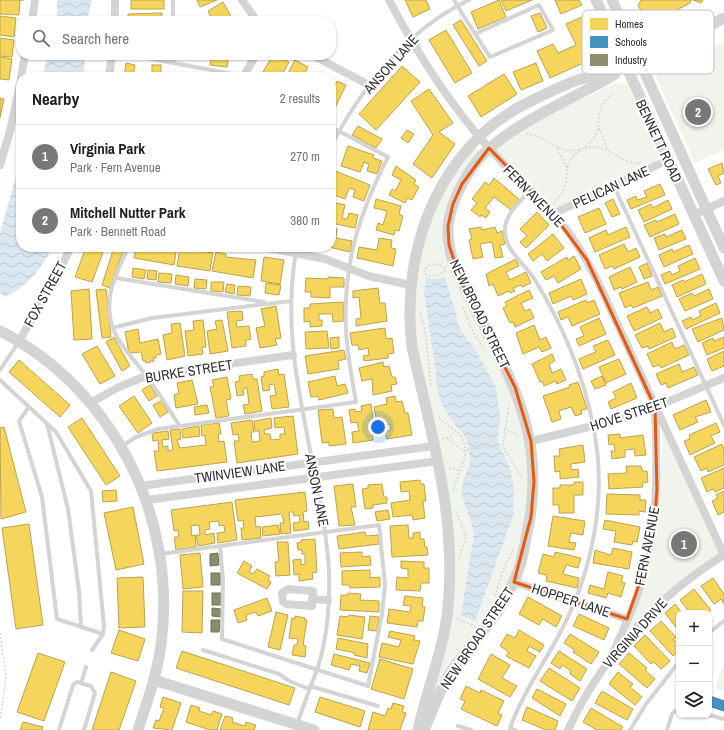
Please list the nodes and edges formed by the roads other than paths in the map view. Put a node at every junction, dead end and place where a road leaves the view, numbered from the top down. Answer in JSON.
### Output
{"nodes":[{"id":1,"x":36,"y":0,"type":"edge"},
{"id":2,"x":115,"y":0,"type":"edge"},
{"id":3,"x":172,"y":0,"type":"edge"},
{"id":4,"x":242,"y":0,"type":"edge"},
{"id":5,"x":389,"y":0,"type":"edge"},
{"id":6,"x":454,"y":0,"type":"edge"},
{"id":7,"x":469,"y":0,"type":"edge"},
{"id":8,"x":596,"y":0,"type":"edge"},
{"id":9,"x":612,"y":0,"type":"edge"},
{"id":10,"x":457,"y":6,"type":"junction"},
{"id":11,"x":600,"y":10,"type":"edge"},
{"id":12,"x":616,"y":10,"type":"edge"},
{"id":13,"x":33,"y":16,"type":"edge"},
{"id":14,"x":115,"y":16,"type":"edge"},
{"id":15,"x":173,"y":16,"type":"edge"},
{"id":16,"x":253,"y":16,"type":"edge"},
{"id":17,"x":724,"y":18,"type":"edge"},
{"id":18,"x":714,"y":23,"type":"edge"},
{"id":19,"x":475,"y":34,"type":"junction"},
{"id":20,"x":410,"y":40,"type":"junction"},
{"id":21,"x":24,"y":60,"type":"edge"},
{"id":22,"x":111,"y":60,"type":"edge"},
{"id":23,"x":158,"y":60,"type":"edge"},
{"id":24,"x":253,"y":60,"type":"edge"},
{"id":25,"x":322,"y":60,"type":"edge"},
{"id":26,"x":174,"y":63,"type":"joint"},
{"id":27,"x":22,"y":72,"type":"edge"},
{"id":28,"x":110,"y":72,"type":"edge"},
{"id":29,"x":222,"y":72,"type":"edge"},
{"id":30,"x":246,"y":72,"type":"edge"},
{"id":31,"x":599,"y":74,"type":"edge"},
{"id":32,"x":615,"y":74,"type":"edge"},
{"id":33,"x":629,"y":74,"type":"edge"},
{"id":34,"x":644,"y":74,"type":"edge"},
{"id":35,"x":369,"y":85,"type":"junction"},
{"id":36,"x":16,"y":102,"type":"edge"},
{"id":37,"x":336,"y":130,"type":"edge"},
{"id":38,"x":339,"y":131,"type":"junction"},
{"id":39,"x":336,"y":137,"type":"edge"},
{"id":40,"x":479,"y":137,"type":"junction"},
{"id":41,"x":489,"y":148,"type":"junction"},
{"id":42,"x":668,"y":160,"type":"junction"},
{"id":43,"x":0,"y":165,"type":"edge"},
{"id":44,"x":614,"y":186,"type":"junction"},
{"id":45,"x":529,"y":192,"type":"junction"},
{"id":46,"x":724,"y":201,"type":"edge"},
{"id":47,"x":706,"y":209,"type":"junction"},
{"id":48,"x":553,"y":214,"type":"junction"},
{"id":49,"x":693,"y":215,"type":"junction"},
{"id":50,"x":724,"y":248,"type":"edge"},
{"id":51,"x":68,"y":252,"type":"edge"},
{"id":52,"x":126,"y":252,"type":"edge"},
{"id":53,"x":296,"y":252,"type":"edge"},
{"id":54,"x":302,"y":252,"type":"edge"},
{"id":55,"x":348,"y":268,"type":"junction"},
{"id":56,"x":116,"y":278,"type":"junction"},
{"id":57,"x":724,"y":281,"type":"edge"},
{"id":58,"x":410,"y":285,"type":"junction"},
{"id":59,"x":290,"y":301,"type":"junction"},
{"id":60,"x":270,"y":303,"type":"junction"},
{"id":61,"x":112,"y":328,"type":"junction"},
{"id":62,"x":0,"y":331,"type":"edge"},
{"id":63,"x":19,"y":341,"type":"junction"},
{"id":64,"x":293,"y":355,"type":"junction"},
{"id":65,"x":0,"y":370,"type":"edge"},
{"id":66,"x":146,"y":376,"type":"junction"},
{"id":67,"x":724,"y":378,"type":"edge"},
{"id":68,"x":0,"y":380,"type":"edge"},
{"id":69,"x":706,"y":386,"type":"junction"},
{"id":70,"x":90,"y":403,"type":"junction"},
{"id":71,"x":29,"y":407,"type":"junction"},
{"id":72,"x":655,"y":407,"type":"junction"},
{"id":73,"x":301,"y":409,"type":"junction"},
{"id":74,"x":47,"y":424,"type":"junction"},
{"id":75,"x":179,"y":425,"type":"junction"},
{"id":76,"x":724,"y":425,"type":"edge"},
{"id":77,"x":593,"y":427,"type":"junction"},
{"id":78,"x":530,"y":438,"type":"junction"},
{"id":79,"x":436,"y":443,"type":"junction"},
{"id":80,"x":122,"y":446,"type":"junction"},
{"id":81,"x":438,"y":461,"type":"junction"},
{"id":82,"x":312,"y":462,"type":"junction"},
{"id":83,"x":315,"y":477,"type":"junction"},
{"id":84,"x":140,"y":486,"type":"junction"},
{"id":85,"x":146,"y":500,"type":"junction"},
{"id":86,"x":325,"y":532,"type":"junction"},
{"id":87,"x":220,"y":546,"type":"junction"},
{"id":88,"x":160,"y":554,"type":"junction"},
{"id":89,"x":724,"y":555,"type":"edge"},
{"id":90,"x":514,"y":582,"type":"junction"},
{"id":91,"x":312,"y":599,"type":"dead end"},
{"id":92,"x":328,"y":600,"type":"junction"},
{"id":93,"x":574,"y":602,"type":"junction"},
{"id":94,"x":627,"y":619,"type":"junction"},
{"id":95,"x":724,"y":621,"type":"edge"},
{"id":96,"x":81,"y":627,"type":"junction"},
{"id":97,"x":712,"y":631,"type":"edge"},
{"id":98,"x":103,"y":634,"type":"junction"},
{"id":99,"x":92,"y":650,"type":"dead end"},
{"id":100,"x":203,"y":650,"type":"dead end"},
{"id":101,"x":612,"y":655,"type":"junction"},
{"id":102,"x":676,"y":666,"type":"edge"},
{"id":103,"x":86,"y":667,"type":"dead end"},
{"id":104,"x":317,"y":669,"type":"junction"},
{"id":105,"x":154,"y":680,"type":"junction"},
{"id":106,"x":81,"y":683,"type":"junction"},
{"id":107,"x":310,"y":688,"type":"junction"},
{"id":108,"x":378,"y":706,"type":"dead end"},
{"id":109,"x":676,"y":711,"type":"edge"},
{"id":110,"x":712,"y":716,"type":"edge"},
{"id":111,"x":724,"y":719,"type":"edge"},
{"id":112,"x":458,"y":726,"type":"dead end"},
{"id":113,"x":296,"y":727,"type":"edge"},
{"id":114,"x":512,"y":729,"type":"edge"},
{"id":115,"x":60,"y":730,"type":"edge"},
{"id":116,"x":84,"y":730,"type":"edge"},
{"id":117,"x":138,"y":730,"type":"edge"},
{"id":118,"x":314,"y":730,"type":"edge"},
{"id":119,"x":418,"y":730,"type":"edge"},
{"id":120,"x":424,"y":730,"type":"edge"},
{"id":121,"x":471,"y":730,"type":"edge"},
{"id":122,"x":568,"y":730,"type":"edge"},
{"id":123,"x":630,"y":730,"type":"edge"},
{"id":124,"x":667,"y":730,"type":"edge"}],
"edges":[{"from":1,"to":13,"type":"street"},
{"from":2,"to":14,"type":"street"},
{"from":3,"to":15,"type":"lane"},
{"from":4,"to":16,"type":"street"},
{"from":5,"to":20,"type":"street","name":"FERN AVENUE"},
{"from":6,"to":10,"type":"lane"},
{"from":7,"to":10,"type":"lane","name":"ANSON LANE"},
{"from":8,"to":11,"type":"street","name":"BENNETT ROAD"},
{"from":9,"to":12,"type":"street","name":"BENNETT ROAD"},
{"from":10,"to":19,"type":"lane"},
{"from":10,"to":20,"type":"lane","name":"ANSON LANE"},
{"from":17,"to":18,"type":"street"},
{"from":19,"to":19,"type":"lane"},
{"from":20,"to":35,"type":"lane","name":"ANSON LANE"},
{"from":20,"to":40,"type":"street","name":"FERN AVENUE"},
{"from":21,"to":27,"type":"street"},
{"from":22,"to":28,"type":"street"},
{"from":23,"to":26,"type":"lane"},
{"from":24,"to":30,"type":"street"},
{"from":25,"to":35,"type":"street"},
{"from":26,"to":29,"type":"lane"},
{"from":31,"to":40,"type":"street","name":"NEW BROAD STREET"},
{"from":32,"to":41,"type":"street","name":"NEW BROAD STREET"},
{"from":33,"to":42,"type":"street","name":"BENNETT ROAD"},
{"from":34,"to":47,"type":"street","name":"BENNETT ROAD"},
{"from":35,"to":38,"type":"lane","name":"ANSON LANE"},
{"from":36,"to":43,"type":"street"},
{"from":37,"to":38,"type":"lane"},
{"from":38,"to":39,"type":"lane","name":"ANSON LANE"},
{"from":38,"to":55,"type":"lane"},
{"from":40,"to":41,"type":"street","name":"FERN AVENUE"},
{"from":40,"to":58,"type":"street","name":"NEW BROAD STREET"},
{"from":41,"to":45,"type":"street","name":"FERN AVENUE"},
{"from":41,"to":78,"type":"street","name":"NEW BROAD STREET"},
{"from":42,"to":44,"type":"street","name":"PELICAN LANE"},
{"from":42,"to":49,"type":"street","name":"BENNETT ROAD"},
{"from":44,"to":48,"type":"street","name":"PELICAN LANE"},
{"from":44,"to":69,"type":"lane"},
{"from":45,"to":48,"type":"street","name":"FERN AVENUE"},
{"from":45,"to":77,"type":"lane"},
{"from":46,"to":47,"type":"street"},
{"from":47,"to":49,"type":"street"},
{"from":47,"to":50,"type":"street","name":"BENNETT ROAD"},
{"from":48,"to":72,"type":"street","name":"FERN AVENUE"},
{"from":49,"to":57,"type":"street","name":"BENNETT ROAD"},
{"from":51,"to":63,"type":"street","name":"FOX STREET"},
{"from":52,"to":56,"type":"lane"},
{"from":53,"to":59,"type":"lane","name":"ANSON LANE"},
{"from":54,"to":55,"type":"street"},
{"from":55,"to":58,"type":"street"},
{"from":55,"to":73,"type":"lane"},
{"from":56,"to":60,"type":"lane"},
{"from":56,"to":61,"type":"lane"},
{"from":58,"to":79,"type":"street","name":"NEW BROAD STREET"},
{"from":59,"to":60,"type":"lane"},
{"from":59,"to":64,"type":"lane","name":"ANSON LANE"},
{"from":60,"to":61,"type":"lane"},
{"from":61,"to":66,"type":"lane"},
{"from":62,"to":63,"type":"street"},
{"from":63,"to":65,"type":"lane"},
{"from":63,"to":70,"type":"street"},
{"from":64,"to":66,"type":"street","name":"BURKE STREET"},
{"from":64,"to":73,"type":"lane","name":"ANSON LANE"},
{"from":66,"to":70,"type":"street","name":"BURKE STREET"},
{"from":66,"to":75,"type":"lane"},
{"from":67,"to":69,"type":"street","name":"HOVE STREET"},
{"from":68,"to":71,"type":"lane"},
{"from":69,"to":72,"type":"street","name":"HOVE STREET"},
{"from":69,"to":76,"type":"lane"},
{"from":70,"to":80,"type":"street"},
{"from":71,"to":74,"type":"lane"},
{"from":71,"to":96,"type":"lane"},
{"from":72,"to":77,"type":"street","name":"HOVE STREET"},
{"from":72,"to":89,"type":"street","name":"FERN AVENUE"},
{"from":72,"to":94,"type":"street","name":"FERN AVENUE"},
{"from":73,"to":75,"type":"lane"},
{"from":73,"to":82,"type":"lane","name":"ANSON LANE"},
{"from":74,"to":96,"type":"lane"},
{"from":74,"to":98,"type":"lane"},
{"from":75,"to":80,"type":"lane"},
{"from":77,"to":78,"type":"street","name":"HOVE STREET"},
{"from":77,"to":93,"type":"lane"},
{"from":78,"to":90,"type":"street","name":"NEW BROAD STREET"},
{"from":79,"to":81,"type":"street","name":"NEW BROAD STREET"},
{"from":79,"to":82,"type":"street","name":"TWINVIEW LANE"},
{"from":80,"to":84,"type":"street"},
{"from":81,"to":83,"type":"street","name":"TWINVIEW LANE"},
{"from":81,"to":119,"type":"street","name":"NEW BROAD STREET"},
{"from":82,"to":83,"type":"lane","name":"ANSON LANE"},
{"from":82,"to":84,"type":"street","name":"TWINVIEW LANE"},
{"from":83,"to":85,"type":"street","name":"TWINVIEW LANE"},
{"from":83,"to":86,"type":"lane","name":"ANSON LANE"},
{"from":84,"to":85,"type":"street"},
{"from":85,"to":88,"type":"street"},
{"from":86,"to":87,"type":"lane"},
{"from":86,"to":92,"type":"lane","name":"ANSON LANE"},
{"from":86,"to":104,"type":"lane"},
{"from":87,"to":88,"type":"lane"},
{"from":87,"to":104,"type":"lane"},
{"from":88,"to":105,"type":"street"},
{"from":89,"to":101,"type":"street","name":"VIRGINIA DRIVE"},
{"from":90,"to":93,"type":"street","name":"HOPPER LANE"},
{"from":90,"to":120,"type":"street","name":"NEW BROAD STREET"},
{"from":91,"to":92,"type":"street"},
{"from":92,"to":104,"type":"lane","name":"ANSON LANE"},
{"from":93,"to":94,"type":"street","name":"HOPPER LANE"},
{"from":93,"to":114,"type":"lane"},
{"from":94,"to":101,"type":"street","name":"FERN AVENUE"},
{"from":95,"to":97,"type":"lane"},
{"from":96,"to":98,"type":"lane"},
{"from":98,"to":99,"type":"lane"},
{"from":100,"to":107,"type":"lane"},
{"from":101,"to":122,"type":"street","name":"VIRGINIA DRIVE"},
{"from":102,"to":123,"type":"lane"},
{"from":103,"to":106,"type":"lane"},
{"from":104,"to":107,"type":"lane","name":"ANSON LANE"},
{"from":105,"to":113,"type":"street"},
{"from":105,"to":117,"type":"street"},
{"from":106,"to":115,"type":"lane"},
{"from":106,"to":116,"type":"lane"},
{"from":107,"to":108,"type":"lane"},
{"from":107,"to":113,"type":"lane","name":"ANSON LANE"},
{"from":109,"to":124,"type":"lane"},
{"from":110,"to":111,"type":"lane"},
{"from":112,"to":121,"type":"lane"},
{"from":113,"to":118,"type":"street"}]}
